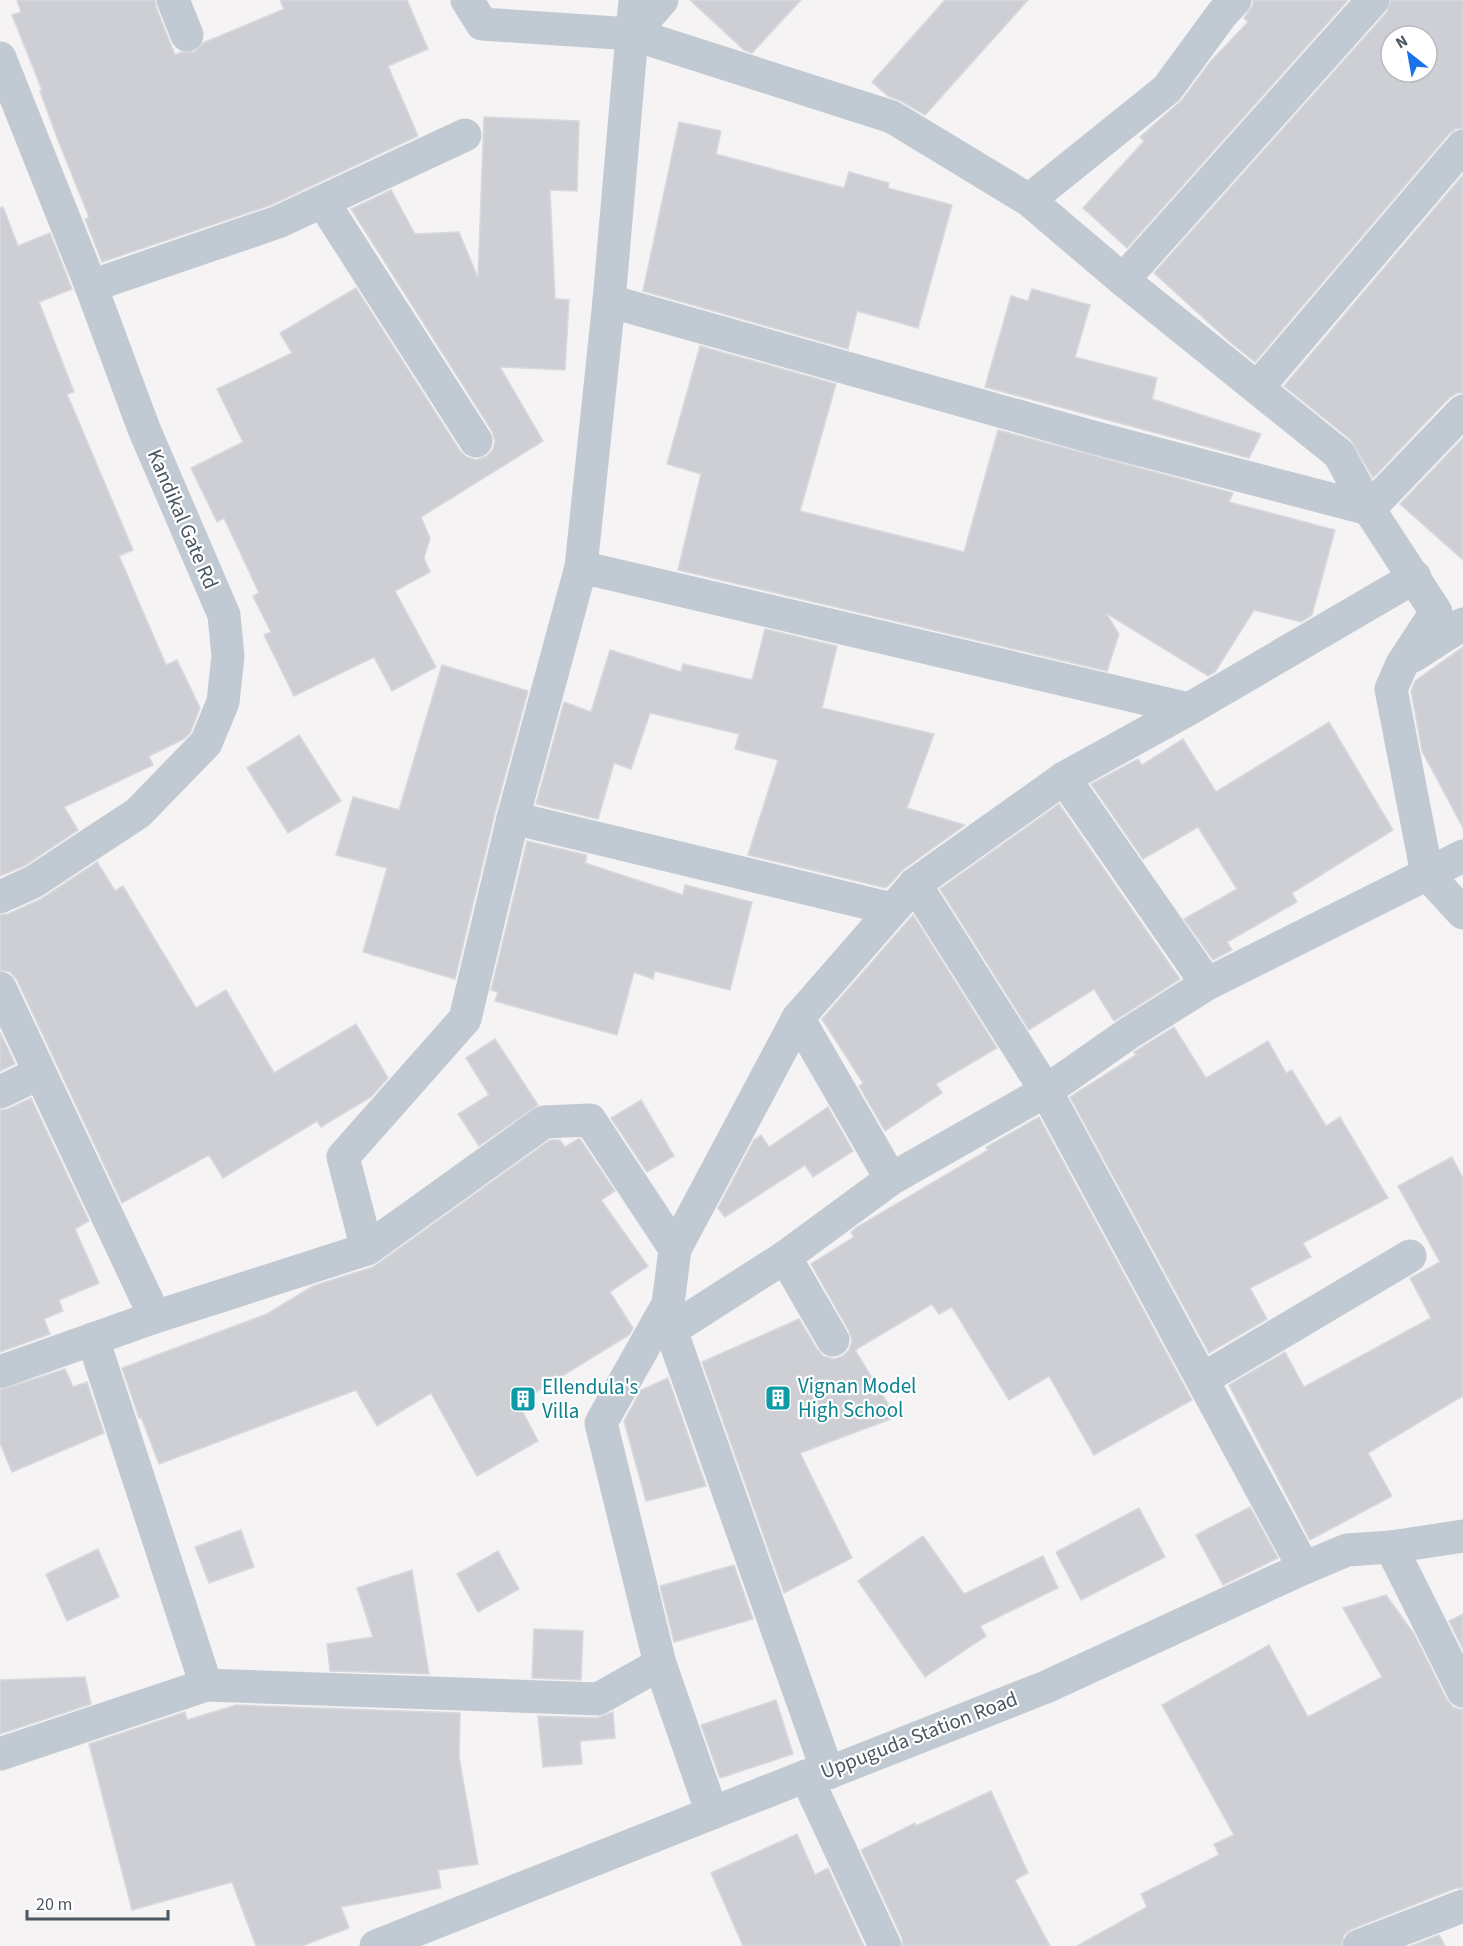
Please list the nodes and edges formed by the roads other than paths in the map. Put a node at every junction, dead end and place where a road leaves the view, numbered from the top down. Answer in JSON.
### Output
{"nodes":[{"id":1,"x":174,"y":0,"type":"edge"},
{"id":2,"x":467,"y":0,"type":"edge"},
{"id":3,"x":635,"y":0,"type":"edge"},
{"id":4,"x":662,"y":0,"type":"edge"},
{"id":5,"x":1373,"y":0,"type":"edge"},
{"id":6,"x":1221,"y":5,"type":"edge"},
{"id":7,"x":632,"y":34,"type":"junction"},
{"id":8,"x":188,"y":35,"type":"dead end"},
{"id":9,"x":0,"y":57,"type":"edge"},
{"id":10,"x":465,"y":135,"type":"dead end"},
{"id":11,"x":1463,"y":146,"type":"edge"},
{"id":12,"x":1029,"y":200,"type":"junction"},
{"id":13,"x":323,"y":202,"type":"junction"},
{"id":14,"x":1124,"y":280,"type":"junction"},
{"id":15,"x":91,"y":286,"type":"junction"},
{"id":16,"x":609,"y":301,"type":"junction"},
{"id":17,"x":1258,"y":387,"type":"junction"},
{"id":18,"x":1463,"y":411,"type":"edge"},
{"id":19,"x":476,"y":441,"type":"dead end"},
{"id":20,"x":1369,"y":509,"type":"junction"},
{"id":21,"x":581,"y":567,"type":"junction"},
{"id":22,"x":1415,"y":577,"type":"junction"},
{"id":23,"x":1463,"y":624,"type":"edge"},
{"id":24,"x":1402,"y":664,"type":"junction"},
{"id":25,"x":1189,"y":709,"type":"junction"},
{"id":26,"x":1064,"y":778,"type":"junction"},
{"id":27,"x":513,"y":818,"type":"junction"},
{"id":28,"x":1463,"y":856,"type":"edge"},
{"id":29,"x":1427,"y":874,"type":"junction"},
{"id":30,"x":915,"y":884,"type":"junction"},
{"id":31,"x":0,"y":897,"type":"edge"},
{"id":32,"x":892,"y":909,"type":"junction"},
{"id":33,"x":1463,"y":913,"type":"edge"},
{"id":34,"x":1207,"y":984,"type":"junction"},
{"id":35,"x":0,"y":988,"type":"edge"},
{"id":36,"x":798,"y":1018,"type":"junction"},
{"id":37,"x":40,"y":1073,"type":"junction"},
{"id":38,"x":1046,"y":1090,"type":"junction"},
{"id":39,"x":0,"y":1092,"type":"edge"},
{"id":40,"x":891,"y":1179,"type":"junction"},
{"id":41,"x":675,"y":1248,"type":"junction"},
{"id":42,"x":367,"y":1249,"type":"junction"},
{"id":43,"x":1410,"y":1256,"type":"dead end"},
{"id":44,"x":785,"y":1257,"type":"junction"},
{"id":45,"x":155,"y":1317,"type":"junction"},
{"id":46,"x":669,"y":1317,"type":"junction"},
{"id":47,"x":93,"y":1339,"type":"junction"},
{"id":48,"x":833,"y":1340,"type":"dead end"},
{"id":49,"x":0,"y":1372,"type":"edge"},
{"id":50,"x":1203,"y":1379,"type":"junction"},
{"id":51,"x":1463,"y":1536,"type":"edge"},
{"id":52,"x":1391,"y":1546,"type":"junction"},
{"id":53,"x":1304,"y":1568,"type":"junction"},
{"id":54,"x":660,"y":1664,"type":"junction"},
{"id":55,"x":206,"y":1685,"type":"junction"},
{"id":56,"x":1463,"y":1691,"type":"edge"},
{"id":57,"x":0,"y":1754,"type":"edge"},
{"id":58,"x":817,"y":1774,"type":"junction"},
{"id":59,"x":712,"y":1813,"type":"junction"},
{"id":60,"x":1463,"y":1906,"type":"edge"},
{"id":61,"x":376,"y":1946,"type":"edge"},
{"id":62,"x":885,"y":1946,"type":"edge"},
{"id":63,"x":1359,"y":1946,"type":"edge"}],
"edges":[{"from":1,"to":8,"type":"street"},
{"from":2,"to":7,"type":"street"},
{"from":3,"to":7,"type":"street"},
{"from":4,"to":7,"type":"street"},
{"from":5,"to":14,"type":"street"},
{"from":6,"to":12,"type":"street"},
{"from":7,"to":12,"type":"street"},
{"from":7,"to":16,"type":"street"},
{"from":9,"to":15,"type":"street","name":"Kandikal Gate Rd"},
{"from":10,"to":13,"type":"street"},
{"from":11,"to":17,"type":"street"},
{"from":12,"to":14,"type":"street"},
{"from":13,"to":15,"type":"street"},
{"from":13,"to":19,"type":"street"},
{"from":14,"to":17,"type":"street"},
{"from":15,"to":31,"type":"street","name":"Kandikal Gate Rd"},
{"from":16,"to":20,"type":"street"},
{"from":16,"to":21,"type":"street"},
{"from":17,"to":20,"type":"street"},
{"from":18,"to":20,"type":"street"},
{"from":20,"to":22,"type":"street"},
{"from":21,"to":25,"type":"street"},
{"from":21,"to":27,"type":"street"},
{"from":22,"to":24,"type":"street"},
{"from":22,"to":25,"type":"street"},
{"from":23,"to":24,"type":"street"},
{"from":24,"to":29,"type":"street"},
{"from":25,"to":26,"type":"street"},
{"from":26,"to":30,"type":"street"},
{"from":26,"to":34,"type":"street"},
{"from":27,"to":32,"type":"street"},
{"from":27,"to":42,"type":"street"},
{"from":28,"to":29,"type":"street"},
{"from":29,"to":33,"type":"street"},
{"from":29,"to":34,"type":"street"},
{"from":30,"to":32,"type":"street"},
{"from":30,"to":38,"type":"street"},
{"from":32,"to":36,"type":"street"},
{"from":34,"to":38,"type":"street"},
{"from":35,"to":37,"type":"street"},
{"from":36,"to":40,"type":"street"},
{"from":36,"to":41,"type":"street"},
{"from":37,"to":39,"type":"street"},
{"from":37,"to":45,"type":"street"},
{"from":38,"to":40,"type":"street"},
{"from":38,"to":50,"type":"street"},
{"from":40,"to":44,"type":"street"},
{"from":41,"to":42,"type":"street"},
{"from":41,"to":46,"type":"street"},
{"from":42,"to":45,"type":"street"},
{"from":43,"to":50,"type":"street"},
{"from":44,"to":46,"type":"street"},
{"from":44,"to":48,"type":"street"},
{"from":45,"to":47,"type":"street"},
{"from":46,"to":54,"type":"street"},
{"from":46,"to":58,"type":"street"},
{"from":47,"to":49,"type":"street"},
{"from":47,"to":55,"type":"street"},
{"from":50,"to":53,"type":"street"},
{"from":51,"to":52,"type":"street","name":"Uppuguda Station Road"},
{"from":52,"to":53,"type":"street","name":"Uppuguda Station Road"},
{"from":52,"to":56,"type":"street"},
{"from":53,"to":58,"type":"street","name":"Uppuguda Station Road"},
{"from":54,"to":55,"type":"street"},
{"from":54,"to":59,"type":"street"},
{"from":55,"to":57,"type":"street"},
{"from":58,"to":59,"type":"street","name":"Uppuguda Station Road"},
{"from":58,"to":62,"type":"street"},
{"from":59,"to":61,"type":"street","name":"Uppuguda Station Road"},
{"from":60,"to":63,"type":"street"}]}
